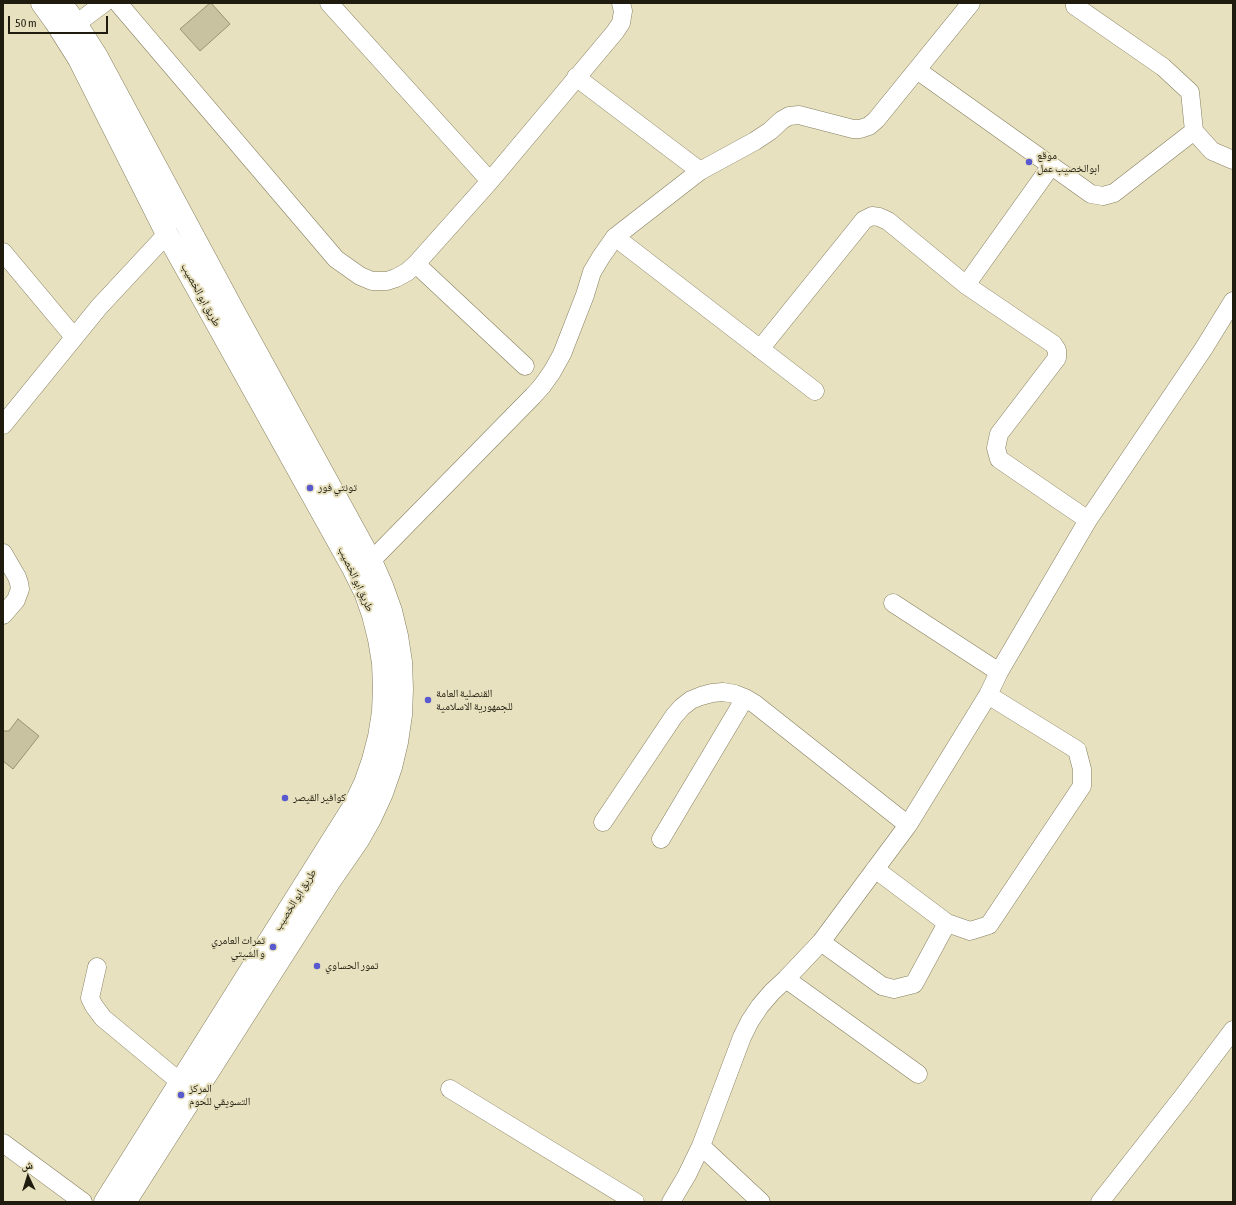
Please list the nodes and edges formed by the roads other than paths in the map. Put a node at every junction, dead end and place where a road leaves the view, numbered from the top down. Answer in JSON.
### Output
{"nodes":[{"id":1,"x":42,"y":3,"type":"edge"},
{"id":2,"x":61,"y":3,"type":"edge"},
{"id":3,"x":104,"y":3,"type":"edge"},
{"id":4,"x":118,"y":3,"type":"edge"},
{"id":5,"x":621,"y":3,"type":"edge"},
{"id":6,"x":971,"y":3,"type":"edge"},
{"id":7,"x":1075,"y":3,"type":"edge"},
{"id":8,"x":336,"y":5,"type":"edge"},
{"id":9,"x":76,"y":24,"type":"junction"},
{"id":10,"x":917,"y":70,"type":"junction"},
{"id":11,"x":576,"y":77,"type":"junction"},
{"id":12,"x":1194,"y":131,"type":"junction"},
{"id":13,"x":1233,"y":160,"type":"edge"},
{"id":14,"x":1051,"y":166,"type":"junction"},
{"id":15,"x":700,"y":171,"type":"junction"},
{"id":16,"x":490,"y":181,"type":"junction"},
{"id":17,"x":167,"y":234,"type":"junction"},
{"id":18,"x":615,"y":237,"type":"junction"},
{"id":19,"x":3,"y":252,"type":"edge"},
{"id":20,"x":416,"y":264,"type":"junction"},
{"id":21,"x":966,"y":285,"type":"junction"},
{"id":22,"x":1233,"y":301,"type":"edge"},
{"id":23,"x":225,"y":316,"type":"junction"},
{"id":24,"x":74,"y":337,"type":"junction"},
{"id":25,"x":760,"y":349,"type":"junction"},
{"id":26,"x":525,"y":366,"type":"dead end"},
{"id":27,"x":814,"y":391,"type":"dead end"},
{"id":28,"x":3,"y":425,"type":"edge"},
{"id":29,"x":1088,"y":520,"type":"junction"},
{"id":30,"x":3,"y":553,"type":"edge"},
{"id":31,"x":371,"y":562,"type":"junction"},
{"id":32,"x":893,"y":603,"type":"dead end"},
{"id":33,"x":3,"y":615,"type":"edge"},
{"id":34,"x":999,"y":672,"type":"junction"},
{"id":35,"x":988,"y":695,"type":"junction"},
{"id":36,"x":745,"y":698,"type":"junction"},
{"id":37,"x":603,"y":822,"type":"dead end"},
{"id":38,"x":908,"y":826,"type":"junction"},
{"id":39,"x":661,"y":839,"type":"dead end"},
{"id":40,"x":875,"y":869,"type":"junction"},
{"id":41,"x":947,"y":923,"type":"junction"},
{"id":42,"x":821,"y":942,"type":"junction"},
{"id":43,"x":97,"y":967,"type":"dead end"},
{"id":44,"x":786,"y":979,"type":"junction"},
{"id":45,"x":1233,"y":1030,"type":"edge"},
{"id":46,"x":918,"y":1074,"type":"dead end"},
{"id":47,"x":180,"y":1082,"type":"junction"},
{"id":48,"x":450,"y":1089,"type":"dead end"},
{"id":49,"x":3,"y":1143,"type":"edge"},
{"id":50,"x":701,"y":1146,"type":"junction"},
{"id":51,"x":83,"y":1202,"type":"edge"},
{"id":52,"x":105,"y":1202,"type":"edge"},
{"id":53,"x":125,"y":1202,"type":"edge"},
{"id":54,"x":635,"y":1202,"type":"edge"},
{"id":55,"x":671,"y":1202,"type":"edge"},
{"id":56,"x":761,"y":1202,"type":"edge"},
{"id":57,"x":1100,"y":1202,"type":"edge"}],
"edges":[{"from":1,"to":17,"type":"main road","name":"طريق ابو الخصيب"},
{"from":2,"to":9,"type":"main road","name":"طريق ابو الخصيب"},
{"from":3,"to":9,"type":"street"},
{"from":4,"to":20,"type":"street"},
{"from":5,"to":11,"type":"street"},
{"from":6,"to":10,"type":"street"},
{"from":7,"to":12,"type":"street"},
{"from":8,"to":16,"type":"street"},
{"from":9,"to":23,"type":"main road","name":"طريق ابو الخصيب"},
{"from":10,"to":14,"type":"street"},
{"from":10,"to":15,"type":"street"},
{"from":11,"to":15,"type":"street"},
{"from":11,"to":16,"type":"street"},
{"from":12,"to":13,"type":"street"},
{"from":12,"to":14,"type":"street"},
{"from":14,"to":21,"type":"street"},
{"from":15,"to":18,"type":"street"},
{"from":16,"to":20,"type":"street"},
{"from":17,"to":23,"type":"main road","name":"طريق ابو الخصيب"},
{"from":17,"to":24,"type":"street"},
{"from":18,"to":25,"type":"street"},
{"from":18,"to":31,"type":"street"},
{"from":19,"to":24,"type":"street"},
{"from":20,"to":26,"type":"street"},
{"from":21,"to":25,"type":"street"},
{"from":21,"to":29,"type":"street"},
{"from":22,"to":29,"type":"street"},
{"from":23,"to":31,"type":"main road","name":"طريق ابو الخصيب"},
{"from":23,"to":47,"type":"main road","name":"طريق ابو الخصيب"},
{"from":24,"to":28,"type":"street"},
{"from":25,"to":27,"type":"street"},
{"from":29,"to":34,"type":"street"},
{"from":30,"to":33,"type":"street"},
{"from":31,"to":53,"type":"main road","name":"طريق ابو الخصيب"},
{"from":32,"to":34,"type":"street"},
{"from":34,"to":35,"type":"street"},
{"from":35,"to":38,"type":"street"},
{"from":35,"to":41,"type":"street"},
{"from":36,"to":37,"type":"street"},
{"from":36,"to":38,"type":"street"},
{"from":36,"to":39,"type":"street"},
{"from":38,"to":40,"type":"street"},
{"from":40,"to":41,"type":"street"},
{"from":40,"to":42,"type":"street"},
{"from":41,"to":42,"type":"street"},
{"from":42,"to":44,"type":"street"},
{"from":43,"to":47,"type":"street"},
{"from":44,"to":46,"type":"street"},
{"from":44,"to":50,"type":"street"},
{"from":45,"to":57,"type":"street"},
{"from":47,"to":52,"type":"main road","name":"طريق ابو الخصيب"},
{"from":48,"to":54,"type":"street"},
{"from":49,"to":51,"type":"street"},
{"from":50,"to":55,"type":"street"},
{"from":50,"to":56,"type":"street"}]}
